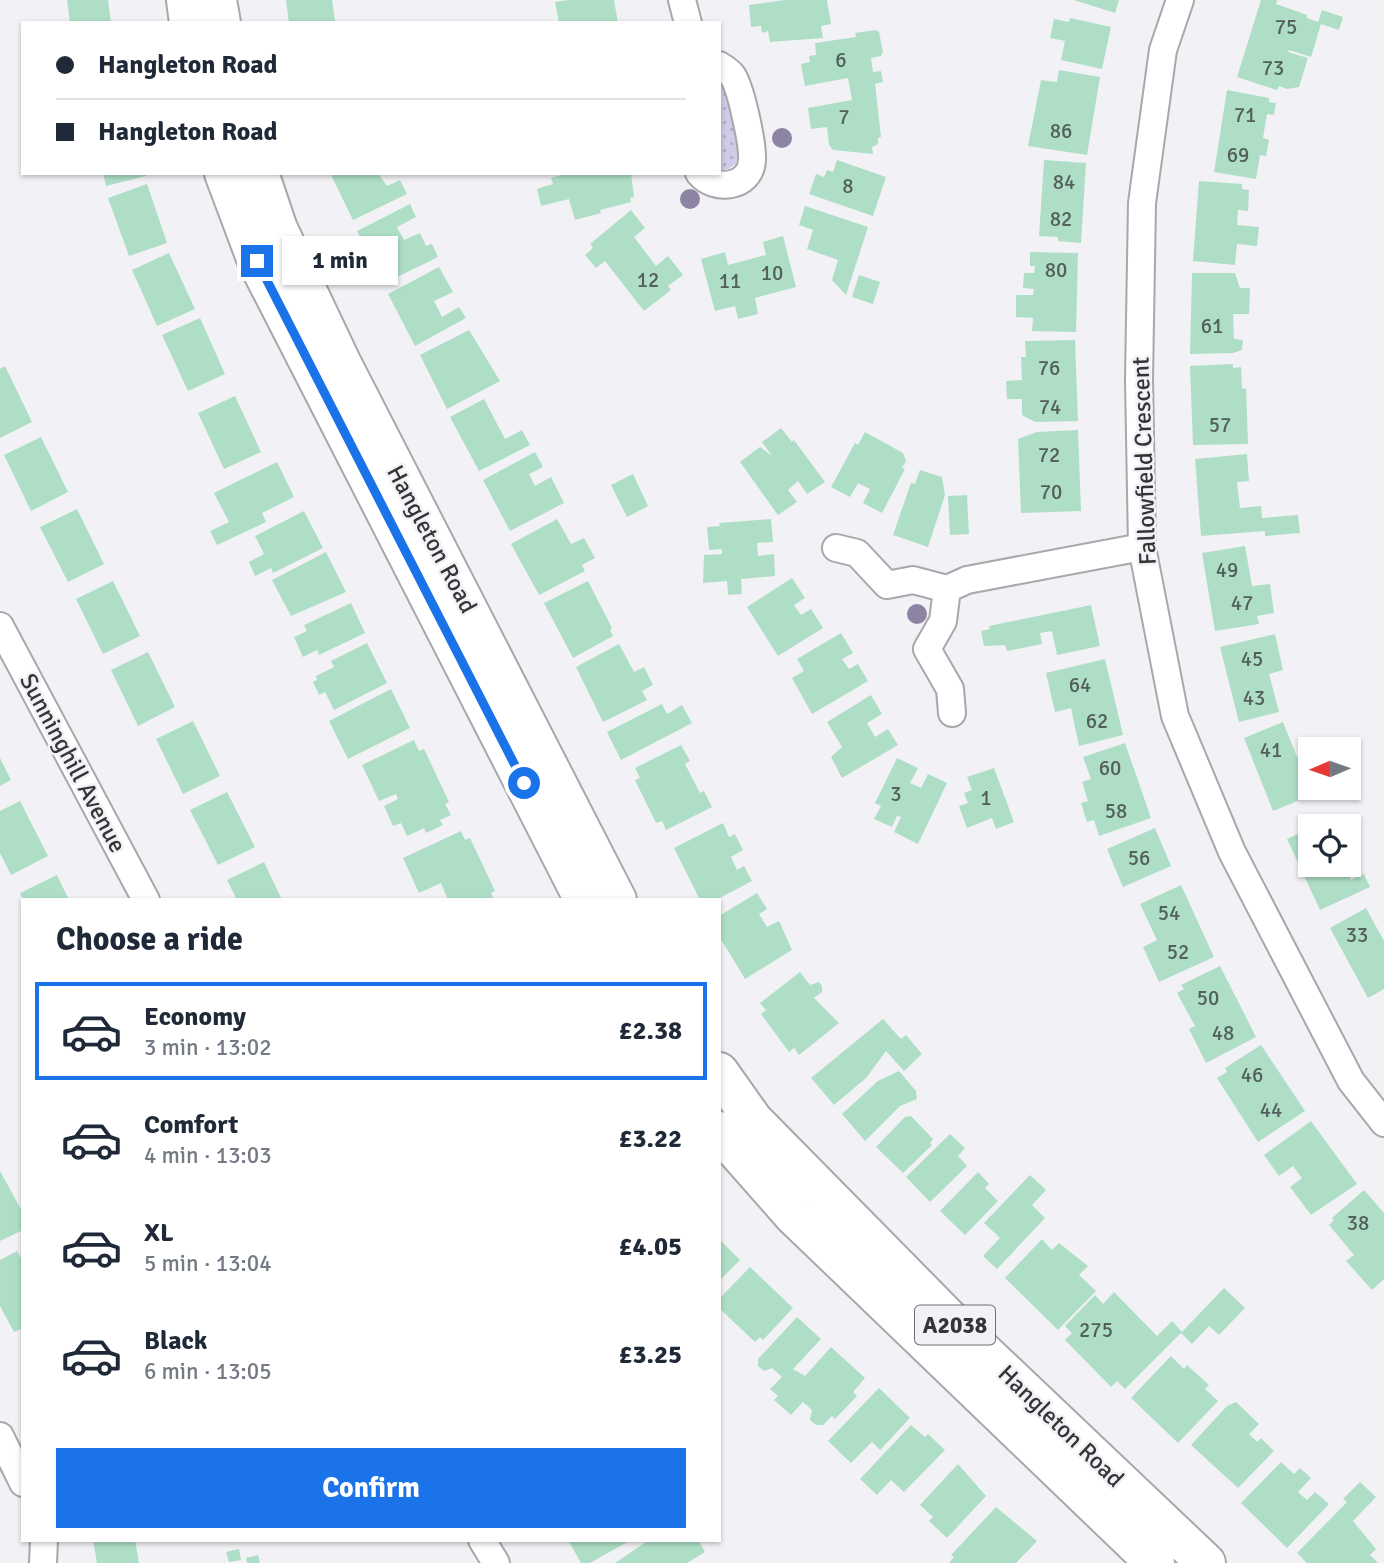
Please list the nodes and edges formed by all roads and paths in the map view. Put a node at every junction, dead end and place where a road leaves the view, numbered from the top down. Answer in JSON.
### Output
{"nodes":[{"id":1,"x":186,"y":0,"type":"edge"},
{"id":2,"x":217,"y":0,"type":"edge"},
{"id":3,"x":682,"y":0,"type":"edge"},
{"id":4,"x":1180,"y":0,"type":"edge"},
{"id":5,"x":189,"y":21,"type":"edge"},
{"id":6,"x":221,"y":21,"type":"edge"},
{"id":7,"x":687,"y":21,"type":"edge"},
{"id":8,"x":721,"y":66,"type":"edge"},
{"id":9,"x":225,"y":175,"type":"edge"},
{"id":10,"x":260,"y":175,"type":"edge"},
{"id":11,"x":701,"y":175,"type":"edge"},
{"id":12,"x":328,"y":370,"type":"junction"},
{"id":13,"x":1142,"y":547,"type":"junction"},
{"id":14,"x":836,"y":548,"type":"dead end"},
{"id":15,"x":947,"y":589,"type":"junction"},
{"id":16,"x":0,"y":626,"type":"edge"},
{"id":17,"x":952,"y":713,"type":"dead end"},
{"id":18,"x":598,"y":894,"type":"edge"},
{"id":19,"x":145,"y":898,"type":"edge"},
{"id":20,"x":721,"y":1075,"type":"edge"},
{"id":21,"x":1384,"y":1123,"type":"edge"},
{"id":22,"x":721,"y":1133,"type":"edge"},
{"id":23,"x":943,"y":1338,"type":"junction"},
{"id":24,"x":0,"y":1436,"type":"edge"},
{"id":25,"x":21,"y":1479,"type":"edge"},
{"id":26,"x":44,"y":1542,"type":"edge"},
{"id":27,"x":483,"y":1542,"type":"edge"},
{"id":28,"x":43,"y":1563,"type":"edge"},
{"id":29,"x":496,"y":1563,"type":"edge"},
{"id":30,"x":1155,"y":1563,"type":"edge"},
{"id":31,"x":1206,"y":1563,"type":"edge"}],
"edges":[{"from":1,"to":5,"type":"main road"},
{"from":2,"to":6,"type":"main road"},
{"from":3,"to":7,"type":"street"},
{"from":4,"to":13,"type":"street","name":"Fallowfield Crescent"},
{"from":8,"to":11,"type":"street"},
{"from":9,"to":12,"type":"main road","name":"Hangleton Road"},
{"from":10,"to":12,"type":"main road","name":"Hangleton Road"},
{"from":12,"to":18,"type":"main road","name":"Hangleton Road"},
{"from":13,"to":15,"type":"street"},
{"from":13,"to":21,"type":"street","name":"Fallowfield Crescent"},
{"from":14,"to":15,"type":"street"},
{"from":15,"to":17,"type":"street"},
{"from":16,"to":19,"type":"street","name":"Sunninghill Avenue"},
{"from":20,"to":23,"type":"main road","name":"Hangleton Road","number":"A2038"},
{"from":22,"to":23,"type":"main road","name":"Hangleton Road","number":"A2038"},
{"from":23,"to":30,"type":"main road","name":"Hangleton Road","number":"A2038"},
{"from":23,"to":31,"type":"main road","name":"Hangleton Road","number":"A2038"},
{"from":24,"to":25,"type":"street"},
{"from":26,"to":28,"type":"street"},
{"from":27,"to":29,"type":"street"}]}
